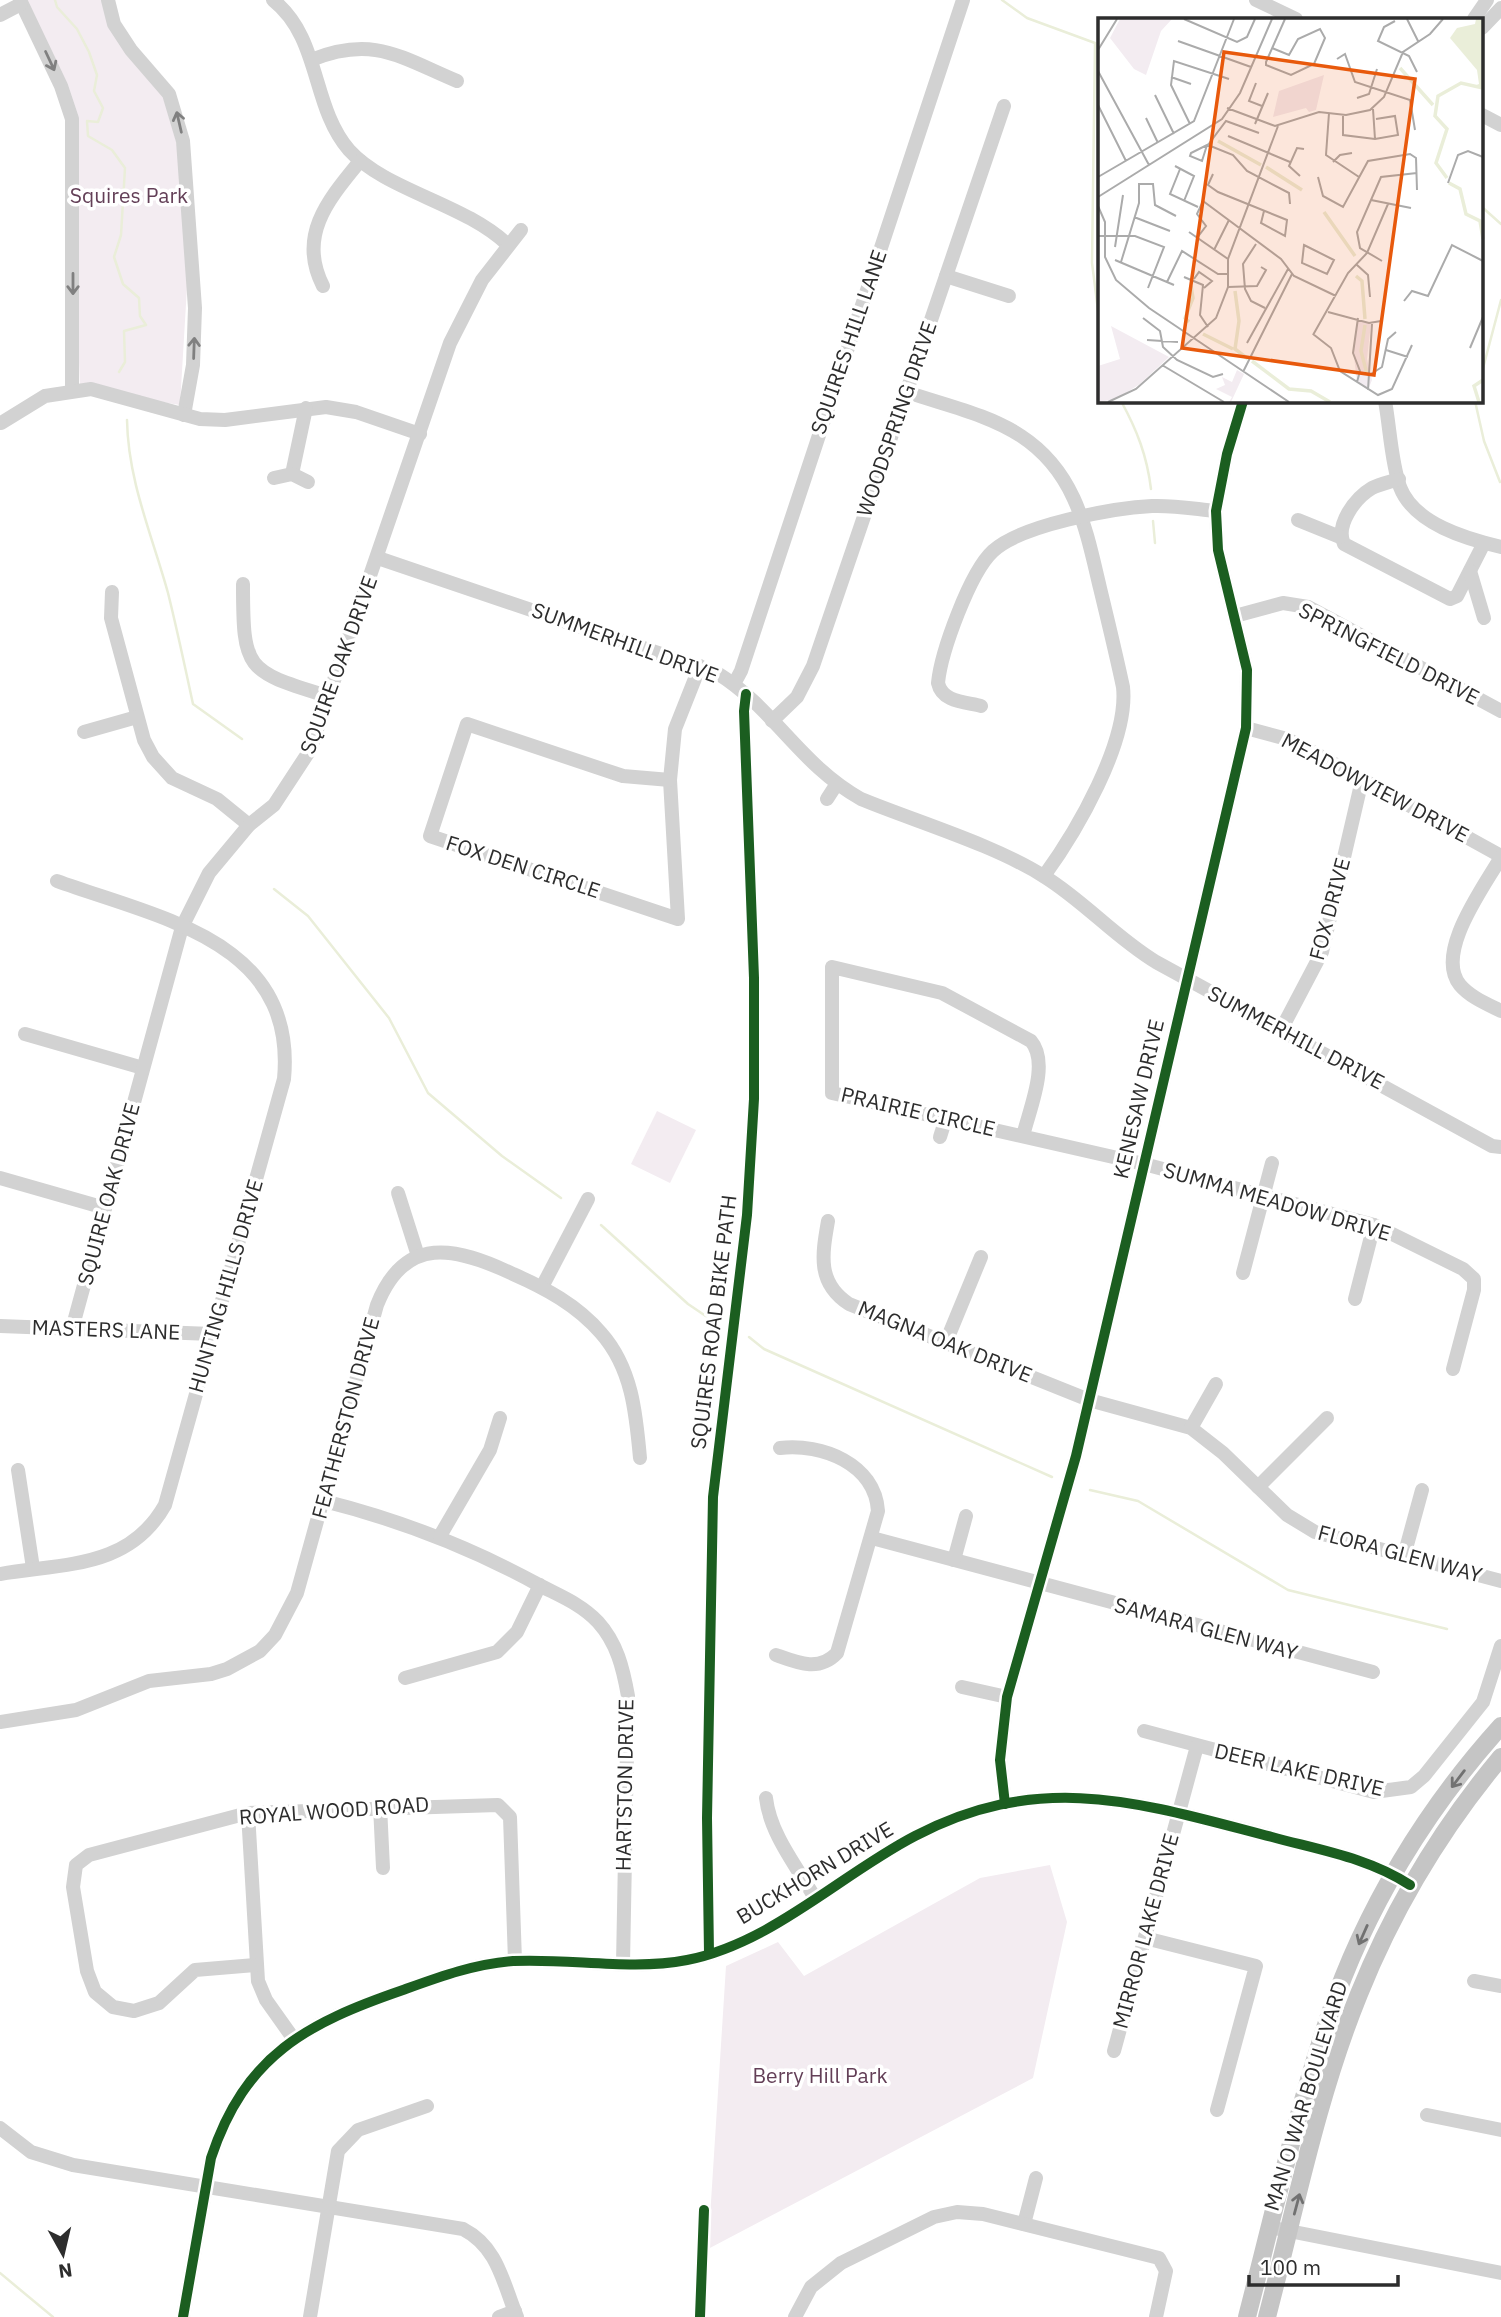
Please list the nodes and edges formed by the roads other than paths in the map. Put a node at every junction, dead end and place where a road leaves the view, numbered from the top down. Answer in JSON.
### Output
{"nodes":[{"id":1,"x":108,"y":0,"type":"edge"},
{"id":2,"x":274,"y":0,"type":"edge"},
{"id":3,"x":963,"y":0,"type":"edge"},
{"id":4,"x":1256,"y":0,"type":"edge"},
{"id":5,"x":1487,"y":0,"type":"edge"},
{"id":6,"x":20,"y":2,"type":"edge"},
{"id":7,"x":1501,"y":8,"type":"edge"},
{"id":8,"x":0,"y":15,"type":"edge"},
{"id":9,"x":1294,"y":18,"type":"edge"},
{"id":10,"x":1475,"y":18,"type":"edge"},
{"id":11,"x":1484,"y":26,"type":"edge"},
{"id":12,"x":311,"y":60,"type":"junction"},
{"id":13,"x":457,"y":81,"type":"dead end"},
{"id":14,"x":1004,"y":106,"type":"dead end"},
{"id":15,"x":1484,"y":116,"type":"edge"},
{"id":16,"x":1501,"y":125,"type":"edge"},
{"id":17,"x":360,"y":161,"type":"junction"},
{"id":18,"x":521,"y":230,"type":"dead end"},
{"id":19,"x":508,"y":245,"type":"junction"},
{"id":20,"x":946,"y":276,"type":"junction"},
{"id":21,"x":323,"y":286,"type":"dead end"},
{"id":22,"x":1009,"y":296,"type":"dead end"},
{"id":23,"x":72,"y":390,"type":"junction"},
{"id":24,"x":906,"y":393,"type":"junction"},
{"id":25,"x":1243,"y":402,"type":"edge"},
{"id":26,"x":1385,"y":402,"type":"edge"},
{"id":27,"x":306,"y":408,"type":"junction"},
{"id":28,"x":184,"y":415,"type":"junction"},
{"id":29,"x":1,"y":423,"type":"edge"},
{"id":30,"x":419,"y":434,"type":"junction"},
{"id":31,"x":292,"y":474,"type":"junction"},
{"id":32,"x":274,"y":478,"type":"dead end"},
{"id":33,"x":1399,"y":479,"type":"junction"},
{"id":34,"x":308,"y":482,"type":"dead end"},
{"id":35,"x":1216,"y":511,"type":"junction"},
{"id":36,"x":1084,"y":518,"type":"junction"},
{"id":37,"x":1298,"y":520,"type":"dead end"},
{"id":38,"x":1340,"y":537,"type":"junction"},
{"id":39,"x":1485,"y":543,"type":"junction"},
{"id":40,"x":1501,"y":547,"type":"edge"},
{"id":41,"x":378,"y":558,"type":"junction"},
{"id":42,"x":1471,"y":571,"type":"junction"},
{"id":43,"x":243,"y":584,"type":"dead end"},
{"id":44,"x":112,"y":592,"type":"dead end"},
{"id":45,"x":1235,"y":616,"type":"junction"},
{"id":46,"x":1484,"y":618,"type":"dead end"},
{"id":47,"x":700,"y":666,"type":"junction"},
{"id":48,"x":734,"y":684,"type":"junction"},
{"id":49,"x":327,"y":696,"type":"junction"},
{"id":50,"x":981,"y":706,"type":"dead end"},
{"id":51,"x":1501,"y":711,"type":"edge"},
{"id":52,"x":137,"y":717,"type":"junction"},
{"id":53,"x":772,"y":721,"type":"junction"},
{"id":54,"x":1246,"y":728,"type":"junction"},
{"id":55,"x":85,"y":733,"type":"dead end"},
{"id":56,"x":670,"y":780,"type":"junction"},
{"id":57,"x":1362,"y":780,"type":"junction"},
{"id":58,"x":836,"y":785,"type":"junction"},
{"id":59,"x":827,"y":799,"type":"dead end"},
{"id":60,"x":249,"y":825,"type":"junction"},
{"id":61,"x":1501,"y":856,"type":"edge"},
{"id":62,"x":1044,"y":876,"type":"junction"},
{"id":63,"x":57,"y":881,"type":"dead end"},
{"id":64,"x":182,"y":926,"type":"junction"},
{"id":65,"x":1186,"y":979,"type":"junction"},
{"id":66,"x":1501,"y":1011,"type":"edge"},
{"id":67,"x":1281,"y":1030,"type":"junction"},
{"id":68,"x":25,"y":1034,"type":"dead end"},
{"id":69,"x":143,"y":1068,"type":"junction"},
{"id":70,"x":946,"y":1118,"type":"junction"},
{"id":71,"x":1023,"y":1136,"type":"junction"},
{"id":72,"x":940,"y":1137,"type":"dead end"},
{"id":73,"x":1501,"y":1147,"type":"edge"},
{"id":74,"x":1272,"y":1163,"type":"dead end"},
{"id":75,"x":1144,"y":1164,"type":"junction"},
{"id":76,"x":0,"y":1178,"type":"edge"},
{"id":77,"x":398,"y":1193,"type":"dead end"},
{"id":78,"x":1263,"y":1196,"type":"junction"},
{"id":79,"x":588,"y":1199,"type":"dead end"},
{"id":80,"x":105,"y":1208,"type":"junction"},
{"id":81,"x":828,"y":1221,"type":"dead end"},
{"id":82,"x":1374,"y":1226,"type":"junction"},
{"id":83,"x":418,"y":1256,"type":"junction"},
{"id":84,"x":981,"y":1257,"type":"dead end"},
{"id":85,"x":1243,"y":1273,"type":"dead end"},
{"id":86,"x":542,"y":1287,"type":"junction"},
{"id":87,"x":1354,"y":1298,"type":"dead end"},
{"id":88,"x":0,"y":1326,"type":"edge"},
{"id":89,"x":72,"y":1329,"type":"junction"},
{"id":90,"x":212,"y":1334,"type":"junction"},
{"id":91,"x":946,"y":1342,"type":"junction"},
{"id":92,"x":1453,"y":1369,"type":"dead end"},
{"id":93,"x":1216,"y":1384,"type":"dead end"},
{"id":94,"x":1089,"y":1400,"type":"junction"},
{"id":95,"x":500,"y":1418,"type":"dead end"},
{"id":96,"x":1327,"y":1418,"type":"dead end"},
{"id":97,"x":1191,"y":1428,"type":"junction"},
{"id":98,"x":780,"y":1448,"type":"dead end"},
{"id":99,"x":640,"y":1458,"type":"dead end"},
{"id":100,"x":18,"y":1470,"type":"dead end"},
{"id":101,"x":1258,"y":1487,"type":"junction"},
{"id":102,"x":1422,"y":1490,"type":"dead end"},
{"id":103,"x":324,"y":1501,"type":"junction"},
{"id":104,"x":966,"y":1516,"type":"dead end"},
{"id":105,"x":440,"y":1536,"type":"junction"},
{"id":106,"x":872,"y":1538,"type":"junction"},
{"id":107,"x":1404,"y":1556,"type":"junction"},
{"id":108,"x":954,"y":1560,"type":"junction"},
{"id":109,"x":33,"y":1568,"type":"junction"},
{"id":110,"x":0,"y":1574,"type":"edge"},
{"id":111,"x":1501,"y":1581,"type":"edge"},
{"id":112,"x":1039,"y":1585,"type":"junction"},
{"id":113,"x":540,"y":1586,"type":"junction"},
{"id":114,"x":1501,"y":1646,"type":"edge"},
{"id":115,"x":776,"y":1655,"type":"dead end"},
{"id":116,"x":1373,"y":1672,"type":"dead end"},
{"id":117,"x":405,"y":1678,"type":"dead end"},
{"id":118,"x":962,"y":1687,"type":"dead end"},
{"id":119,"x":1007,"y":1697,"type":"junction"},
{"id":120,"x":0,"y":1722,"type":"edge"},
{"id":121,"x":1501,"y":1726,"type":"edge"},
{"id":122,"x":1144,"y":1731,"type":"dead end"},
{"id":123,"x":1197,"y":1746,"type":"junction"},
{"id":124,"x":1501,"y":1757,"type":"edge"},
{"id":125,"x":766,"y":1798,"type":"dead end"},
{"id":126,"x":1004,"y":1804,"type":"junction"},
{"id":127,"x":380,"y":1807,"type":"junction"},
{"id":128,"x":1178,"y":1811,"type":"junction"},
{"id":129,"x":248,"y":1813,"type":"junction"},
{"id":130,"x":383,"y":1868,"type":"dead end"},
{"id":131,"x":1393,"y":1874,"type":"junction"},
{"id":132,"x":1410,"y":1885,"type":"junction"},
{"id":133,"x":815,"y":1898,"type":"junction"},
{"id":134,"x":1145,"y":1938,"type":"junction"},
{"id":135,"x":515,"y":1961,"type":"junction"},
{"id":136,"x":623,"y":1964,"type":"junction"},
{"id":137,"x":255,"y":1965,"type":"junction"},
{"id":138,"x":1474,"y":1981,"type":"dead end"},
{"id":139,"x":1501,"y":1986,"type":"edge"},
{"id":140,"x":293,"y":2038,"type":"junction"},
{"id":141,"x":1114,"y":2051,"type":"dead end"},
{"id":142,"x":427,"y":2106,"type":"dead end"},
{"id":143,"x":1217,"y":2110,"type":"dead end"},
{"id":144,"x":1427,"y":2115,"type":"dead end"},
{"id":145,"x":0,"y":2128,"type":"edge"},
{"id":146,"x":1501,"y":2130,"type":"edge"},
{"id":147,"x":1036,"y":2178,"type":"dead end"},
{"id":148,"x":205,"y":2186,"type":"junction"},
{"id":149,"x":327,"y":2205,"type":"junction"},
{"id":150,"x":1024,"y":2224,"type":"junction"},
{"id":151,"x":1270,"y":2227,"type":"junction"},
{"id":152,"x":1289,"y":2231,"type":"junction"},
{"id":153,"x":1501,"y":2273,"type":"edge"},
{"id":154,"x":516,"y":2314,"type":"edge"},
{"id":155,"x":183,"y":2317,"type":"edge"},
{"id":156,"x":310,"y":2317,"type":"edge"},
{"id":157,"x":499,"y":2317,"type":"edge"},
{"id":158,"x":795,"y":2317,"type":"edge"},
{"id":159,"x":1156,"y":2317,"type":"edge"},
{"id":160,"x":1247,"y":2317,"type":"edge"},
{"id":161,"x":1267,"y":2317,"type":"edge"}],
"edges":[{"from":28,"to":1,"type":"street","one_way":true},
{"from":2,"to":12,"type":"street"},
{"from":3,"to":48,"type":"street","name":"SQUIRES HILL LANE"},
{"from":4,"to":9,"type":"street"},
{"from":5,"to":10,"type":"street"},
{"from":6,"to":8,"type":"street"},
{"from":6,"to":23,"type":"street","one_way":true},
{"from":7,"to":11,"type":"street"},
{"from":12,"to":13,"type":"street"},
{"from":12,"to":17,"type":"street"},
{"from":14,"to":20,"type":"street","name":"WOODSPRING DRIVE"},
{"from":15,"to":16,"type":"street"},
{"from":17,"to":19,"type":"street"},
{"from":17,"to":21,"type":"street"},
{"from":18,"to":19,"type":"street","name":"SQUIRE OAK DRIVE"},
{"from":19,"to":30,"type":"street","name":"SQUIRE OAK DRIVE"},
{"from":20,"to":22,"type":"street"},
{"from":20,"to":24,"type":"street","name":"WOODSPRING DRIVE"},
{"from":23,"to":28,"type":"street"},
{"from":23,"to":29,"type":"street"},
{"from":24,"to":36,"type":"street"},
{"from":24,"to":53,"type":"street","name":"WOODSPRING DRIVE"},
{"from":25,"to":35,"type":"street","name":"KENESAW DRIVE"},
{"from":26,"to":33,"type":"street"},
{"from":27,"to":28,"type":"street"},
{"from":27,"to":30,"type":"street"},
{"from":27,"to":31,"type":"street"},
{"from":30,"to":41,"type":"street","name":"SQUIRE OAK DRIVE"},
{"from":31,"to":32,"type":"street"},
{"from":31,"to":34,"type":"street"},
{"from":33,"to":38,"type":"street"},
{"from":33,"to":39,"type":"street"},
{"from":35,"to":36,"type":"street"},
{"from":35,"to":45,"type":"street","name":"KENESAW DRIVE"},
{"from":36,"to":50,"type":"street"},
{"from":36,"to":62,"type":"street"},
{"from":37,"to":38,"type":"street"},
{"from":38,"to":42,"type":"street"},
{"from":39,"to":40,"type":"street"},
{"from":39,"to":42,"type":"street"},
{"from":41,"to":47,"type":"street","name":"SUMMERHILL DRIVE"},
{"from":41,"to":49,"type":"street","name":"SQUIRE OAK DRIVE"},
{"from":42,"to":46,"type":"street"},
{"from":43,"to":49,"type":"street"},
{"from":44,"to":52,"type":"street"},
{"from":45,"to":51,"type":"street","name":"SPRINGFIELD DRIVE"},
{"from":45,"to":54,"type":"street","name":"KENESAW DRIVE"},
{"from":47,"to":48,"type":"street","name":"SUMMERHILL DRIVE"},
{"from":47,"to":56,"type":"street","name":"FOX DEN CIRCLE"},
{"from":48,"to":53,"type":"street","name":"SUMMERHILL DRIVE"},
{"from":49,"to":60,"type":"street","name":"SQUIRE OAK DRIVE"},
{"from":52,"to":55,"type":"street"},
{"from":52,"to":60,"type":"street"},
{"from":53,"to":58,"type":"street","name":"SUMMERHILL DRIVE"},
{"from":54,"to":57,"type":"street","name":"MEADOWVIEW DRIVE"},
{"from":54,"to":65,"type":"street","name":"KENESAW DRIVE"},
{"from":56,"to":56,"type":"street","name":"FOX DEN CIRCLE"},
{"from":57,"to":61,"type":"street","name":"MEADOWVIEW DRIVE"},
{"from":57,"to":67,"type":"street","name":"FOX DRIVE"},
{"from":58,"to":59,"type":"street"},
{"from":58,"to":62,"type":"street","name":"SUMMERHILL DRIVE"},
{"from":60,"to":64,"type":"street","name":"SQUIRE OAK DRIVE"},
{"from":61,"to":66,"type":"street"},
{"from":62,"to":65,"type":"street","name":"SUMMERHILL DRIVE"},
{"from":63,"to":64,"type":"street","name":"HUNTING HILLS DRIVE"},
{"from":64,"to":69,"type":"street","name":"SQUIRE OAK DRIVE"},
{"from":64,"to":90,"type":"street","name":"HUNTING HILLS DRIVE"},
{"from":65,"to":67,"type":"street","name":"SUMMERHILL DRIVE"},
{"from":65,"to":75,"type":"street","name":"KENESAW DRIVE"},
{"from":67,"to":73,"type":"street","name":"SUMMERHILL DRIVE"},
{"from":68,"to":69,"type":"street"},
{"from":69,"to":80,"type":"street","name":"SQUIRE OAK DRIVE"},
{"from":70,"to":71,"type":"street","name":"PRAIRIE CIRCLE"},
{"from":70,"to":71,"type":"street","name":"PRAIRIE CIRCLE"},
{"from":70,"to":72,"type":"street"},
{"from":71,"to":75,"type":"street","name":"PRAIRIE CIRCLE"},
{"from":74,"to":78,"type":"street"},
{"from":75,"to":78,"type":"street","name":"SUMMA MEADOW DRIVE"},
{"from":75,"to":94,"type":"street","name":"KENESAW DRIVE"},
{"from":76,"to":80,"type":"street"},
{"from":77,"to":83,"type":"street"},
{"from":78,"to":82,"type":"street","name":"SUMMA MEADOW DRIVE"},
{"from":78,"to":85,"type":"street"},
{"from":79,"to":86,"type":"street"},
{"from":80,"to":89,"type":"street","name":"SQUIRE OAK DRIVE"},
{"from":81,"to":91,"type":"street","name":"MAGNA OAK DRIVE"},
{"from":82,"to":87,"type":"street"},
{"from":82,"to":92,"type":"street","name":"SUMMA MEADOW DRIVE"},
{"from":83,"to":86,"type":"street"},
{"from":83,"to":103,"type":"street","name":"FEATHERSTON DRIVE"},
{"from":84,"to":91,"type":"street"},
{"from":86,"to":99,"type":"street"},
{"from":88,"to":89,"type":"street","name":"MASTERS LANE"},
{"from":89,"to":90,"type":"street","name":"MASTERS LANE"},
{"from":90,"to":109,"type":"street","name":"HUNTING HILLS DRIVE"},
{"from":91,"to":94,"type":"street","name":"MAGNA OAK DRIVE"},
{"from":93,"to":97,"type":"street"},
{"from":94,"to":97,"type":"street","name":"FLORA GLEN WAY"},
{"from":94,"to":112,"type":"street","name":"KENESAW DRIVE"},
{"from":95,"to":105,"type":"street"},
{"from":96,"to":101,"type":"street"},
{"from":97,"to":101,"type":"street","name":"FLORA GLEN WAY"},
{"from":98,"to":106,"type":"street"},
{"from":100,"to":109,"type":"street"},
{"from":101,"to":107,"type":"street","name":"FLORA GLEN WAY"},
{"from":102,"to":107,"type":"street"},
{"from":103,"to":105,"type":"street","name":"HARTSTON DRIVE"},
{"from":103,"to":120,"type":"street","name":"FEATHERSTON DRIVE"},
{"from":104,"to":108,"type":"street"},
{"from":105,"to":113,"type":"street","name":"HARTSTON DRIVE"},
{"from":106,"to":108,"type":"street","name":"SAMARA GLEN WAY"},
{"from":106,"to":115,"type":"street"},
{"from":107,"to":111,"type":"street","name":"FLORA GLEN WAY"},
{"from":108,"to":112,"type":"street","name":"SAMARA GLEN WAY"},
{"from":109,"to":110,"type":"street","name":"HUNTING HILLS DRIVE"},
{"from":112,"to":116,"type":"street","name":"SAMARA GLEN WAY"},
{"from":112,"to":119,"type":"street","name":"KENESAW DRIVE"},
{"from":113,"to":117,"type":"street"},
{"from":113,"to":136,"type":"street","name":"HARTSTON DRIVE"},
{"from":114,"to":123,"type":"street","name":"DEER LAKE DRIVE"},
{"from":118,"to":119,"type":"street"},
{"from":119,"to":126,"type":"street","name":"KENESAW DRIVE"},
{"from":121,"to":131,"type":"main road","name":"MAN O WAR BOULEVARD","one_way":true},
{"from":122,"to":123,"type":"street","name":"DEER LAKE DRIVE"},
{"from":123,"to":128,"type":"street","name":"MIRROR LAKE DRIVE"},
{"from":124,"to":132,"type":"main road","name":"MAN O WAR BOULEVARD"},
{"from":125,"to":133,"type":"street"},
{"from":126,"to":128,"type":"street","name":"BUCKHORN DRIVE"},
{"from":126,"to":133,"type":"street","name":"BUCKHORN DRIVE"},
{"from":127,"to":129,"type":"street","name":"ROYAL WOOD ROAD"},
{"from":127,"to":130,"type":"street"},
{"from":127,"to":135,"type":"street","name":"ROYAL WOOD ROAD"},
{"from":128,"to":131,"type":"street","name":"BUCKHORN DRIVE"},
{"from":128,"to":134,"type":"street","name":"MIRROR LAKE DRIVE"},
{"from":129,"to":137,"type":"street"},
{"from":129,"to":137,"type":"street","name":"ROYAL WOOD ROAD"},
{"from":131,"to":132,"type":"street","name":"BUCKHORN DRIVE"},
{"from":131,"to":151,"type":"main road","name":"MAN O WAR BOULEVARD","one_way":true},
{"from":152,"to":132,"type":"main road","name":"MAN O WAR BOULEVARD","one_way":true},
{"from":133,"to":136,"type":"street","name":"BUCKHORN DRIVE"},
{"from":134,"to":141,"type":"street","name":"MIRROR LAKE DRIVE"},
{"from":134,"to":143,"type":"street"},
{"from":135,"to":136,"type":"street","name":"BUCKHORN DRIVE"},
{"from":135,"to":140,"type":"street","name":"BUCKHORN DRIVE"},
{"from":137,"to":140,"type":"street"},
{"from":138,"to":139,"type":"street"},
{"from":140,"to":148,"type":"street","name":"BUCKHORN DRIVE"},
{"from":142,"to":149,"type":"street"},
{"from":144,"to":146,"type":"street"},
{"from":145,"to":148,"type":"street"},
{"from":147,"to":150,"type":"street"},
{"from":148,"to":149,"type":"street"},
{"from":148,"to":155,"type":"street","name":"BUCKHORN DRIVE"},
{"from":149,"to":154,"type":"street"},
{"from":149,"to":156,"type":"street"},
{"from":150,"to":158,"type":"street"},
{"from":150,"to":159,"type":"street"},
{"from":151,"to":152,"type":"street"},
{"from":151,"to":160,"type":"main road","name":"MAN O WAR BOULEVARD"},
{"from":152,"to":153,"type":"street"},
{"from":152,"to":161,"type":"main road","name":"MAN O WAR BOULEVARD"},
{"from":154,"to":157,"type":"street"}]}
